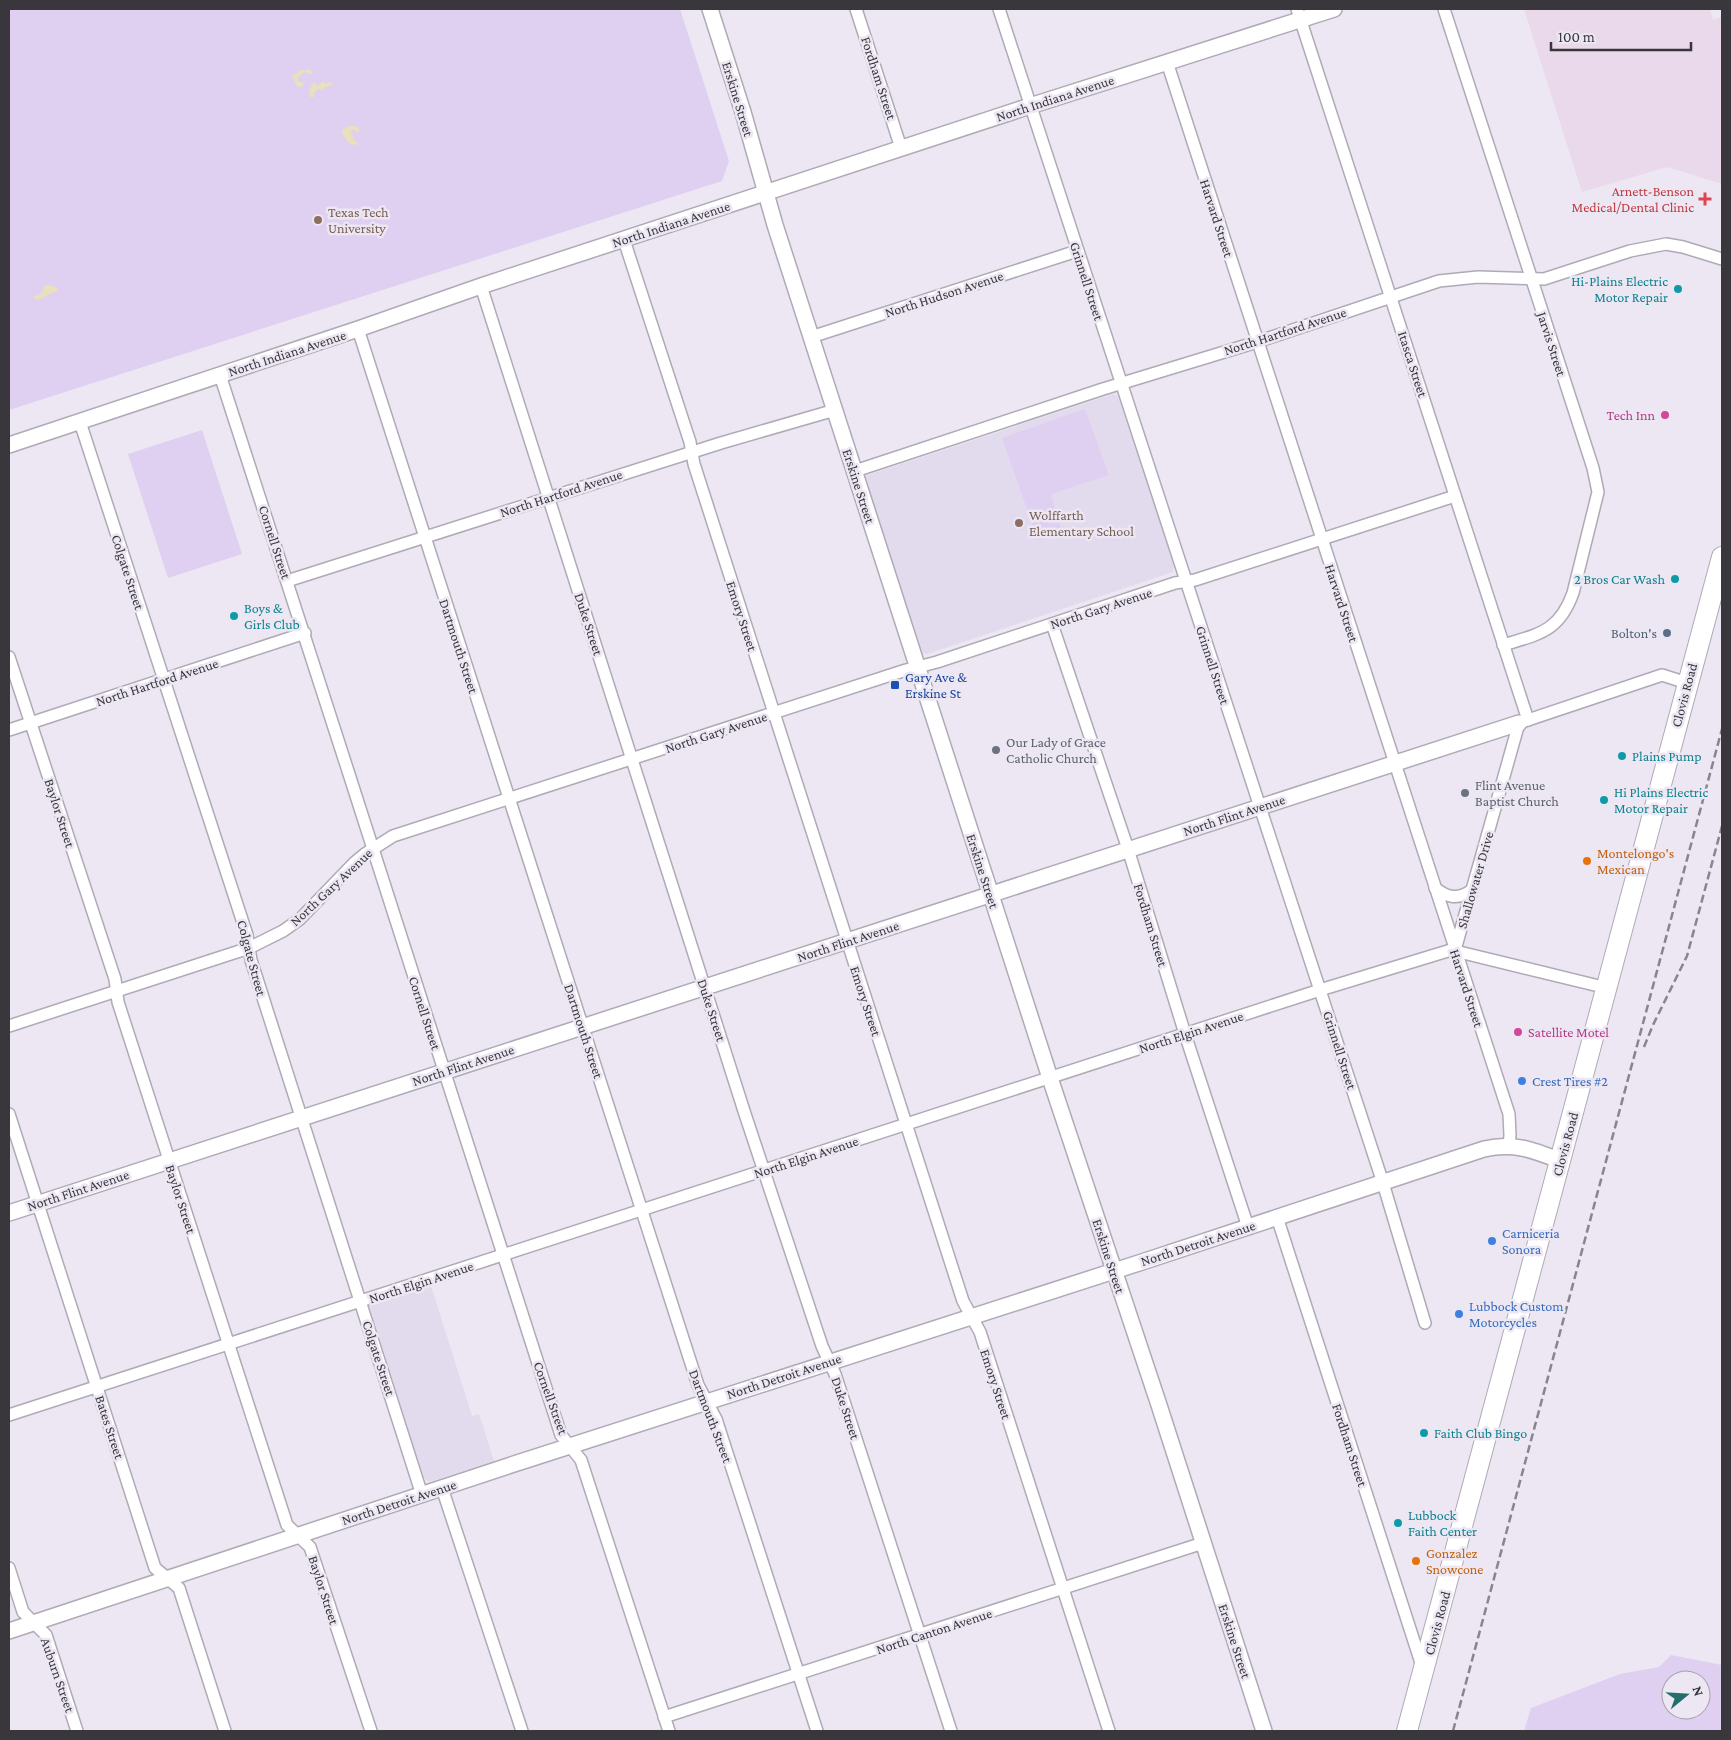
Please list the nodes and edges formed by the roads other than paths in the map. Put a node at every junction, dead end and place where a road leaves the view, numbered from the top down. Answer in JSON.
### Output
{"nodes":[{"id":1,"x":710,"y":9,"type":"edge"},
{"id":2,"x":856,"y":9,"type":"edge"},
{"id":3,"x":999,"y":9,"type":"edge"},
{"id":4,"x":1334,"y":9,"type":"edge"},
{"id":5,"x":1444,"y":9,"type":"edge"},
{"id":6,"x":1299,"y":14,"type":"edge"},
{"id":7,"x":1167,"y":62,"type":"junction"},
{"id":8,"x":1030,"y":106,"type":"junction"},
{"id":9,"x":901,"y":148,"type":"junction"},
{"id":10,"x":766,"y":193,"type":"junction"},
{"id":11,"x":624,"y":240,"type":"junction"},
{"id":12,"x":1078,"y":251,"type":"junction"},
{"id":13,"x":1722,"y":259,"type":"edge"},
{"id":14,"x":1531,"y":280,"type":"junction"},
{"id":15,"x":481,"y":286,"type":"junction"},
{"id":16,"x":1391,"y":296,"type":"junction"},
{"id":17,"x":358,"y":329,"type":"junction"},
{"id":18,"x":811,"y":337,"type":"junction"},
{"id":19,"x":1256,"y":342,"type":"junction"},
{"id":20,"x":220,"y":375,"type":"junction"},
{"id":21,"x":1121,"y":384,"type":"junction"},
{"id":22,"x":835,"y":410,"type":"junction"},
{"id":23,"x":80,"y":422,"type":"junction"},
{"id":24,"x":9,"y":445,"type":"edge"},
{"id":25,"x":692,"y":452,"type":"junction"},
{"id":26,"x":855,"y":471,"type":"junction"},
{"id":27,"x":1455,"y":496,"type":"junction"},
{"id":28,"x":549,"y":497,"type":"junction"},
{"id":29,"x":424,"y":537,"type":"junction"},
{"id":30,"x":1321,"y":540,"type":"junction"},
{"id":31,"x":1722,"y":557,"type":"edge"},
{"id":32,"x":287,"y":581,"type":"junction"},
{"id":33,"x":1186,"y":582,"type":"junction"},
{"id":34,"x":1052,"y":624,"type":"junction"},
{"id":35,"x":305,"y":634,"type":"junction"},
{"id":36,"x":1504,"y":645,"type":"junction"},
{"id":37,"x":9,"y":657,"type":"edge"},
{"id":38,"x":918,"y":667,"type":"junction"},
{"id":39,"x":163,"y":680,"type":"junction"},
{"id":40,"x":1687,"y":683,"type":"junction"},
{"id":41,"x":773,"y":713,"type":"junction"},
{"id":42,"x":1523,"y":722,"type":"junction"},
{"id":43,"x":30,"y":723,"type":"junction"},
{"id":44,"x":9,"y":730,"type":"edge"},
{"id":45,"x":632,"y":759,"type":"junction"},
{"id":46,"x":1394,"y":764,"type":"junction"},
{"id":47,"x":508,"y":799,"type":"junction"},
{"id":48,"x":1260,"y":808,"type":"junction"},
{"id":49,"x":373,"y":848,"type":"junction"},
{"id":50,"x":1128,"y":849,"type":"junction"},
{"id":51,"x":1435,"y":888,"type":"junction"},
{"id":52,"x":1472,"y":890,"type":"junction"},
{"id":53,"x":990,"y":894,"type":"junction"},
{"id":54,"x":847,"y":942,"type":"junction"},
{"id":55,"x":249,"y":948,"type":"junction"},
{"id":56,"x":1455,"y":950,"type":"junction"},
{"id":57,"x":704,"y":987,"type":"junction"},
{"id":58,"x":1607,"y":988,"type":"junction"},
{"id":59,"x":1320,"y":990,"type":"junction"},
{"id":60,"x":116,"y":992,"type":"junction"},
{"id":61,"x":9,"y":1026,"type":"edge"},
{"id":62,"x":583,"y":1026,"type":"junction"},
{"id":63,"x":1185,"y":1034,"type":"junction"},
{"id":64,"x":444,"y":1072,"type":"junction"},
{"id":65,"x":1050,"y":1078,"type":"junction"},
{"id":66,"x":9,"y":1114,"type":"edge"},
{"id":67,"x":302,"y":1118,"type":"junction"},
{"id":68,"x":906,"y":1125,"type":"junction"},
{"id":69,"x":1509,"y":1146,"type":"junction"},
{"id":70,"x":169,"y":1161,"type":"junction"},
{"id":71,"x":1561,"y":1161,"type":"junction"},
{"id":72,"x":764,"y":1171,"type":"junction"},
{"id":73,"x":1383,"y":1182,"type":"junction"},
{"id":74,"x":38,"y":1203,"type":"junction"},
{"id":75,"x":643,"y":1211,"type":"junction"},
{"id":76,"x":9,"y":1213,"type":"edge"},
{"id":77,"x":1277,"y":1217,"type":"junction"},
{"id":78,"x":1248,"y":1227,"type":"junction"},
{"id":79,"x":504,"y":1256,"type":"junction"},
{"id":80,"x":1114,"y":1270,"type":"junction"},
{"id":81,"x":361,"y":1302,"type":"junction"},
{"id":82,"x":971,"y":1316,"type":"junction"},
{"id":83,"x":1425,"y":1323,"type":"dead end"},
{"id":84,"x":228,"y":1345,"type":"junction"},
{"id":85,"x":830,"y":1362,"type":"junction"},
{"id":86,"x":97,"y":1387,"type":"junction"},
{"id":87,"x":707,"y":1402,"type":"junction"},
{"id":88,"x":9,"y":1415,"type":"edge"},
{"id":89,"x":570,"y":1446,"type":"junction"},
{"id":90,"x":442,"y":1488,"type":"junction"},
{"id":91,"x":422,"y":1494,"type":"junction"},
{"id":92,"x":298,"y":1536,"type":"junction"},
{"id":93,"x":1203,"y":1543,"type":"junction"},
{"id":94,"x":9,"y":1568,"type":"edge"},
{"id":95,"x":168,"y":1578,"type":"junction"},
{"id":96,"x":1062,"y":1589,"type":"junction"},
{"id":97,"x":34,"y":1623,"type":"junction"},
{"id":98,"x":9,"y":1631,"type":"edge"},
{"id":99,"x":920,"y":1636,"type":"junction"},
{"id":100,"x":1424,"y":1672,"type":"junction"},
{"id":101,"x":798,"y":1674,"type":"junction"},
{"id":102,"x":664,"y":1717,"type":"junction"},
{"id":103,"x":77,"y":1731,"type":"edge"},
{"id":104,"x":225,"y":1731,"type":"edge"},
{"id":105,"x":371,"y":1731,"type":"edge"},
{"id":106,"x":522,"y":1731,"type":"edge"},
{"id":107,"x":669,"y":1731,"type":"edge"},
{"id":108,"x":817,"y":1731,"type":"edge"},
{"id":109,"x":951,"y":1731,"type":"edge"},
{"id":110,"x":1109,"y":1731,"type":"edge"},
{"id":111,"x":1264,"y":1731,"type":"edge"},
{"id":112,"x":1407,"y":1731,"type":"edge"}],
"edges":[{"from":1,"to":10,"type":"street","name":"Erskine Street"},
{"from":2,"to":9,"type":"street","name":"Fordham Street"},
{"from":3,"to":8,"type":"street","name":"Grinnell Street"},
{"from":4,"to":6,"type":"street","name":"North Indiana Avenue"},
{"from":5,"to":14,"type":"street","name":"Jarvis Street"},
{"from":6,"to":7,"type":"street","name":"North Indiana Avenue"},
{"from":6,"to":16,"type":"street","name":"Itasca Street"},
{"from":7,"to":8,"type":"street","name":"North Indiana Avenue"},
{"from":7,"to":19,"type":"street","name":"Harvard Street"},
{"from":8,"to":9,"type":"street","name":"North Indiana Avenue"},
{"from":8,"to":12,"type":"street","name":"Grinnell Street"},
{"from":9,"to":10,"type":"street","name":"North Indiana Avenue"},
{"from":10,"to":11,"type":"street","name":"North Indiana Avenue"},
{"from":10,"to":18,"type":"street","name":"Erskine Street"},
{"from":11,"to":15,"type":"street","name":"North Indiana Avenue"},
{"from":11,"to":25,"type":"street","name":"Emory Street"},
{"from":12,"to":18,"type":"street","name":"North Hudson Avenue"},
{"from":12,"to":21,"type":"street","name":"Grinnell Street"},
{"from":13,"to":14,"type":"street","name":"North Hartford Avenue"},
{"from":14,"to":16,"type":"street","name":"North Hartford Avenue"},
{"from":14,"to":36,"type":"street","name":"Jarvis Street"},
{"from":15,"to":17,"type":"street","name":"North Indiana Avenue"},
{"from":15,"to":28,"type":"street","name":"Duke Street"},
{"from":16,"to":19,"type":"street","name":"North Hartford Avenue"},
{"from":16,"to":27,"type":"street","name":"Itasca Street"},
{"from":17,"to":20,"type":"street","name":"North Indiana Avenue"},
{"from":17,"to":29,"type":"street","name":"Dartmouth Street"},
{"from":18,"to":22,"type":"street","name":"Erskine Street"},
{"from":19,"to":21,"type":"street","name":"North Hartford Avenue"},
{"from":19,"to":30,"type":"street","name":"Harvard Street"},
{"from":20,"to":23,"type":"street","name":"North Indiana Avenue"},
{"from":20,"to":32,"type":"street","name":"Cornell Street"},
{"from":21,"to":26,"type":"street","name":"North Hartford Avenue"},
{"from":21,"to":33,"type":"street","name":"Grinnell Street"},
{"from":22,"to":25,"type":"street","name":"North Hartford Avenue"},
{"from":22,"to":26,"type":"street","name":"Erskine Street"},
{"from":23,"to":24,"type":"street","name":"North Indiana Avenue"},
{"from":23,"to":39,"type":"street","name":"Colgate Street"},
{"from":25,"to":28,"type":"street","name":"North Hartford Avenue"},
{"from":25,"to":41,"type":"street","name":"Emory Street"},
{"from":26,"to":38,"type":"street","name":"Erskine Street"},
{"from":27,"to":30,"type":"street","name":"North Gary Avenue"},
{"from":27,"to":36,"type":"street","name":"Itasca Street"},
{"from":28,"to":29,"type":"street","name":"North Hartford Avenue"},
{"from":28,"to":45,"type":"street","name":"Duke Street"},
{"from":29,"to":32,"type":"street","name":"North Hartford Avenue"},
{"from":29,"to":47,"type":"street","name":"Dartmouth Street"},
{"from":30,"to":33,"type":"street","name":"North Gary Avenue"},
{"from":30,"to":46,"type":"street","name":"Harvard Street"},
{"from":31,"to":40,"type":"highway","name":"Clovis Road"},
{"from":32,"to":35,"type":"street","name":"Cornell Street"},
{"from":33,"to":34,"type":"street","name":"North Gary Avenue"},
{"from":33,"to":48,"type":"street","name":"Grinnell Street"},
{"from":34,"to":38,"type":"street","name":"North Gary Avenue"},
{"from":34,"to":50,"type":"street","name":"Fordham Street"},
{"from":35,"to":39,"type":"street","name":"North Hartford Avenue"},
{"from":35,"to":49,"type":"street","name":"Cornell Street"},
{"from":36,"to":42,"type":"street","name":"Itasca Street"},
{"from":37,"to":43,"type":"street","name":"Baylor Street"},
{"from":38,"to":41,"type":"street","name":"North Gary Avenue"},
{"from":38,"to":53,"type":"street","name":"Erskine Street"},
{"from":39,"to":43,"type":"street","name":"North Hartford Avenue"},
{"from":39,"to":55,"type":"street","name":"Colgate Street"},
{"from":40,"to":42,"type":"street","name":"North Flint Avenue"},
{"from":40,"to":58,"type":"highway","name":"Clovis Road"},
{"from":41,"to":45,"type":"street","name":"North Gary Avenue"},
{"from":41,"to":54,"type":"street","name":"Emory Street"},
{"from":42,"to":46,"type":"street","name":"North Flint Avenue"},
{"from":42,"to":52,"type":"street","name":"Shallowater Drive"},
{"from":43,"to":44,"type":"street","name":"North Hartford Avenue"},
{"from":43,"to":60,"type":"street","name":"Baylor Street"},
{"from":45,"to":47,"type":"street","name":"North Gary Avenue"},
{"from":45,"to":57,"type":"street","name":"Duke Street"},
{"from":46,"to":48,"type":"street","name":"North Flint Avenue"},
{"from":46,"to":51,"type":"street","name":"Harvard Street"},
{"from":47,"to":49,"type":"street","name":"North Gary Avenue"},
{"from":47,"to":62,"type":"street","name":"Dartmouth Street"},
{"from":48,"to":50,"type":"street","name":"North Flint Avenue"},
{"from":48,"to":59,"type":"street","name":"Grinnell Street"},
{"from":49,"to":55,"type":"street","name":"North Gary Avenue"},
{"from":49,"to":64,"type":"street","name":"Cornell Street"},
{"from":50,"to":53,"type":"street","name":"North Flint Avenue"},
{"from":50,"to":63,"type":"street","name":"Fordham Street"},
{"from":51,"to":52,"type":"street"},
{"from":51,"to":56,"type":"street","name":"Harvard Street"},
{"from":52,"to":56,"type":"street","name":"Shallowater Drive"},
{"from":53,"to":54,"type":"street","name":"North Flint Avenue"},
{"from":53,"to":65,"type":"street","name":"Erskine Street"},
{"from":54,"to":57,"type":"street","name":"North Flint Avenue"},
{"from":54,"to":68,"type":"street","name":"Emory Street"},
{"from":55,"to":60,"type":"street","name":"North Gary Avenue"},
{"from":55,"to":67,"type":"street","name":"Colgate Street"},
{"from":56,"to":58,"type":"street","name":"North Elgin Avenue"},
{"from":56,"to":59,"type":"street","name":"North Elgin Avenue"},
{"from":56,"to":69,"type":"street","name":"Harvard Street"},
{"from":57,"to":62,"type":"street","name":"North Flint Avenue"},
{"from":57,"to":72,"type":"street","name":"Duke Street"},
{"from":58,"to":71,"type":"highway","name":"Clovis Road"},
{"from":59,"to":63,"type":"street","name":"North Elgin Avenue"},
{"from":59,"to":73,"type":"street","name":"Grinnell Street"},
{"from":60,"to":61,"type":"street","name":"North Gary Avenue"},
{"from":60,"to":70,"type":"street","name":"Baylor Street"},
{"from":62,"to":64,"type":"street","name":"North Flint Avenue"},
{"from":62,"to":75,"type":"street","name":"Dartmouth Street"},
{"from":63,"to":65,"type":"street","name":"North Elgin Avenue"},
{"from":63,"to":78,"type":"street","name":"Fordham Street"},
{"from":64,"to":67,"type":"street","name":"North Flint Avenue"},
{"from":64,"to":79,"type":"street","name":"Cornell Street"},
{"from":65,"to":68,"type":"street","name":"North Elgin Avenue"},
{"from":65,"to":80,"type":"street","name":"Erskine Street"},
{"from":66,"to":74,"type":"street","name":"Bates Street"},
{"from":67,"to":70,"type":"street","name":"North Flint Avenue"},
{"from":67,"to":81,"type":"street","name":"Colgate Street"},
{"from":68,"to":72,"type":"street","name":"North Elgin Avenue"},
{"from":68,"to":82,"type":"street","name":"Emory Street"},
{"from":69,"to":71,"type":"street","name":"North Detroit Avenue"},
{"from":69,"to":73,"type":"street","name":"North Detroit Avenue"},
{"from":70,"to":74,"type":"street","name":"North Flint Avenue"},
{"from":70,"to":84,"type":"street","name":"Baylor Street"},
{"from":71,"to":100,"type":"highway","name":"Clovis Road"},
{"from":72,"to":75,"type":"street","name":"North Elgin Avenue"},
{"from":72,"to":85,"type":"street","name":"Duke Street"},
{"from":73,"to":77,"type":"street","name":"North Detroit Avenue"},
{"from":73,"to":83,"type":"street","name":"Grinnell Street"},
{"from":74,"to":76,"type":"street","name":"North Flint Avenue"},
{"from":74,"to":86,"type":"street","name":"Bates Street"},
{"from":75,"to":79,"type":"street","name":"North Elgin Avenue"},
{"from":75,"to":87,"type":"street","name":"Dartmouth Street"},
{"from":77,"to":78,"type":"street","name":"North Detroit Avenue"},
{"from":77,"to":100,"type":"street","name":"Fordham Street"},
{"from":78,"to":80,"type":"street","name":"North Detroit Avenue"},
{"from":79,"to":81,"type":"street","name":"North Elgin Avenue"},
{"from":79,"to":89,"type":"street","name":"Cornell Street"},
{"from":80,"to":82,"type":"street","name":"North Detroit Avenue"},
{"from":80,"to":93,"type":"street","name":"Erskine Street"},
{"from":81,"to":84,"type":"street","name":"North Elgin Avenue"},
{"from":81,"to":91,"type":"street","name":"Colgate Street"},
{"from":82,"to":85,"type":"street","name":"North Detroit Avenue"},
{"from":82,"to":96,"type":"street","name":"Emory Street"},
{"from":84,"to":86,"type":"street","name":"North Elgin Avenue"},
{"from":84,"to":92,"type":"street","name":"Baylor Street"},
{"from":85,"to":87,"type":"street","name":"North Detroit Avenue"},
{"from":85,"to":99,"type":"street","name":"Duke Street"},
{"from":86,"to":88,"type":"street","name":"North Elgin Avenue"},
{"from":86,"to":95,"type":"street","name":"Bates Street"},
{"from":87,"to":89,"type":"street","name":"North Detroit Avenue"},
{"from":87,"to":101,"type":"street","name":"Dartmouth Street"},
{"from":89,"to":90,"type":"street","name":"North Detroit Avenue"},
{"from":89,"to":102,"type":"street","name":"Cornell Street"},
{"from":90,"to":91,"type":"street","name":"North Detroit Avenue"},
{"from":90,"to":106,"type":"street"},
{"from":91,"to":92,"type":"street","name":"North Detroit Avenue"},
{"from":92,"to":95,"type":"street","name":"North Detroit Avenue"},
{"from":92,"to":105,"type":"street","name":"Baylor Street"},
{"from":93,"to":96,"type":"street","name":"North Canton Avenue"},
{"from":93,"to":111,"type":"street","name":"Erskine Street"},
{"from":94,"to":97,"type":"street","name":"Auburn Street"},
{"from":95,"to":97,"type":"street","name":"North Detroit Avenue"},
{"from":95,"to":104,"type":"street","name":"Bates Street"},
{"from":96,"to":99,"type":"street","name":"North Canton Avenue"},
{"from":96,"to":110,"type":"street","name":"Emory Street"},
{"from":97,"to":98,"type":"street","name":"North Detroit Avenue"},
{"from":97,"to":103,"type":"street","name":"Auburn Street"},
{"from":99,"to":101,"type":"street","name":"North Canton Avenue"},
{"from":99,"to":109,"type":"street","name":"Duke Street"},
{"from":100,"to":112,"type":"highway","name":"Clovis Road"},
{"from":101,"to":102,"type":"street","name":"North Canton Avenue"},
{"from":101,"to":108,"type":"street","name":"Dartmouth Street"},
{"from":102,"to":107,"type":"street","name":"Cornell Street"}]}
